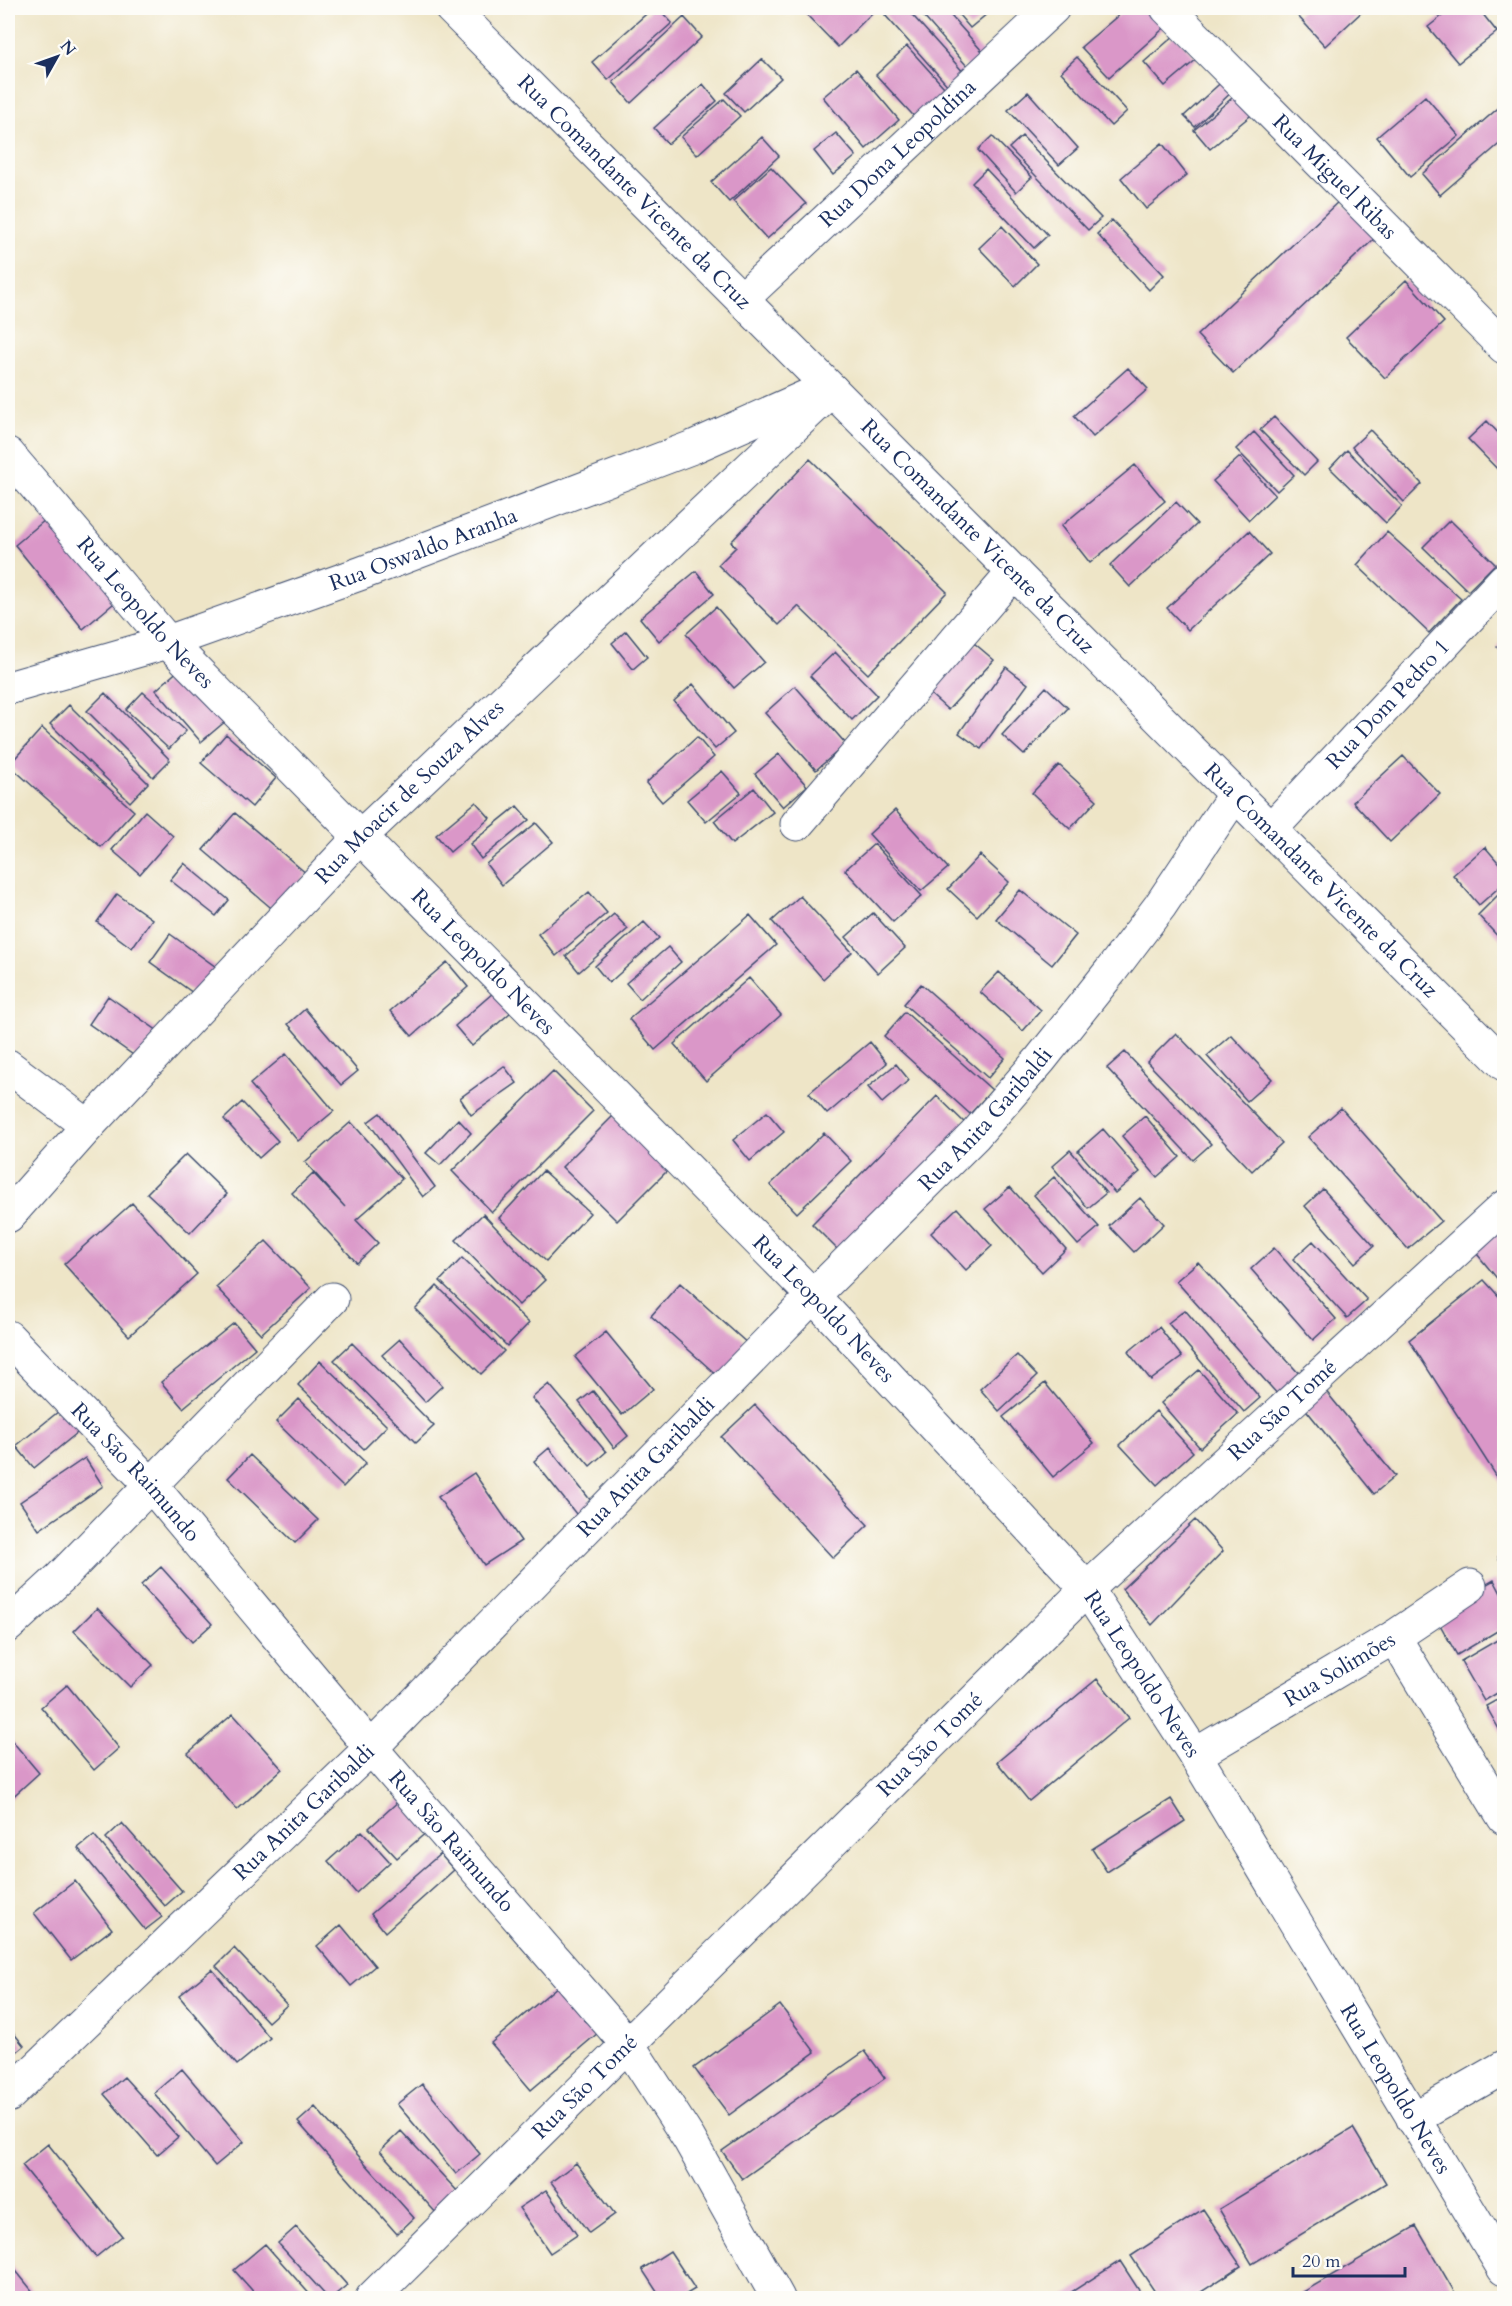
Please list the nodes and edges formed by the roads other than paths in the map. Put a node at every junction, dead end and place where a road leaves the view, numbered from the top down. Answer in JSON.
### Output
{"nodes":[{"id":1,"x":451,"y":8,"type":"edge"},
{"id":2,"x":1053,"y":8,"type":"edge"},
{"id":3,"x":1167,"y":8,"type":"edge"},
{"id":4,"x":742,"y":299,"type":"junction"},
{"id":5,"x":1504,"y":347,"type":"edge"},
{"id":6,"x":831,"y":388,"type":"junction"},
{"id":7,"x":8,"y":454,"type":"edge"},
{"id":8,"x":1014,"y":572,"type":"junction"},
{"id":9,"x":1504,"y":580,"type":"edge"},
{"id":10,"x":168,"y":642,"type":"junction"},
{"id":11,"x":8,"y":688,"type":"edge"},
{"id":12,"x":1235,"y":794,"type":"junction"},
{"id":13,"x":797,"y":824,"type":"dead end"},
{"id":14,"x":1270,"y":830,"type":"junction"},
{"id":15,"x":360,"y":837,"type":"junction"},
{"id":16,"x":1504,"y":1064,"type":"edge"},
{"id":17,"x":8,"y":1066,"type":"edge"},
{"id":18,"x":88,"y":1126,"type":"junction"},
{"id":19,"x":1504,"y":1207,"type":"edge"},
{"id":20,"x":8,"y":1216,"type":"edge"},
{"id":21,"x":813,"y":1296,"type":"junction"},
{"id":22,"x":332,"y":1299,"type":"dead end"},
{"id":23,"x":8,"y":1337,"type":"edge"},
{"id":24,"x":150,"y":1484,"type":"junction"},
{"id":25,"x":1470,"y":1586,"type":"dead end"},
{"id":26,"x":1087,"y":1589,"type":"junction"},
{"id":27,"x":8,"y":1626,"type":"edge"},
{"id":28,"x":1394,"y":1636,"type":"junction"},
{"id":29,"x":371,"y":1748,"type":"junction"},
{"id":30,"x":1195,"y":1755,"type":"junction"},
{"id":31,"x":1504,"y":1818,"type":"edge"},
{"id":32,"x":629,"y":2046,"type":"junction"},
{"id":33,"x":1504,"y":2067,"type":"edge"},
{"id":34,"x":8,"y":2097,"type":"edge"},
{"id":35,"x":1413,"y":2119,"type":"junction"},
{"id":36,"x":1504,"y":2269,"type":"edge"},
{"id":37,"x":372,"y":2298,"type":"edge"},
{"id":38,"x":778,"y":2298,"type":"edge"}],
"edges":[{"from":1,"to":4,"type":"street","name":"Rua Comandante Vicente da Cruz"},
{"from":2,"to":4,"type":"street","name":"Rua Dona Leopoldina"},
{"from":3,"to":5,"type":"street","name":"Rua Miguel Ribas"},
{"from":4,"to":6,"type":"street","name":"Rua Comandante Vicente da Cruz"},
{"from":6,"to":8,"type":"street","name":"Rua Comandante Vicente da Cruz"},
{"from":6,"to":10,"type":"street","name":"Rua Oswaldo Aranha"},
{"from":6,"to":15,"type":"street","name":"Rua Moacir de Souza Alves"},
{"from":7,"to":10,"type":"street","name":"Rua Leopoldo Neves"},
{"from":8,"to":12,"type":"street","name":"Rua Comandante Vicente da Cruz"},
{"from":8,"to":13,"type":"street"},
{"from":9,"to":14,"type":"street","name":"Rua Dom Pedro 1"},
{"from":10,"to":11,"type":"street","name":"Rua Oswaldo Aranha"},
{"from":10,"to":15,"type":"street","name":"Rua Leopoldo Neves"},
{"from":12,"to":14,"type":"street","name":"Rua Comandante Vicente da Cruz"},
{"from":12,"to":21,"type":"street","name":"Rua Anita Garibaldi"},
{"from":14,"to":16,"type":"street","name":"Rua Comandante Vicente da Cruz"},
{"from":15,"to":18,"type":"street","name":"Rua Moacir de Souza Alves"},
{"from":15,"to":21,"type":"street","name":"Rua Leopoldo Neves"},
{"from":17,"to":18,"type":"street"},
{"from":18,"to":20,"type":"street","name":"Rua Moacir de Souza Alves"},
{"from":19,"to":26,"type":"street","name":"Rua São Tomé"},
{"from":21,"to":26,"type":"street","name":"Rua Leopoldo Neves"},
{"from":21,"to":29,"type":"street","name":"Rua Anita Garibaldi"},
{"from":22,"to":24,"type":"street"},
{"from":23,"to":24,"type":"street","name":"Rua São Raimundo"},
{"from":24,"to":27,"type":"street"},
{"from":24,"to":29,"type":"street","name":"Rua São Raimundo"},
{"from":25,"to":28,"type":"street"},
{"from":26,"to":30,"type":"street","name":"Rua Leopoldo Neves"},
{"from":26,"to":32,"type":"street","name":"Rua São Tomé"},
{"from":28,"to":30,"type":"street","name":"Rua Solimões"},
{"from":28,"to":31,"type":"street","name":"Rua Solimões"},
{"from":29,"to":32,"type":"street","name":"Rua São Raimundo"},
{"from":29,"to":34,"type":"street","name":"Rua Anita Garibaldi"},
{"from":30,"to":35,"type":"street","name":"Rua Leopoldo Neves"},
{"from":32,"to":37,"type":"street","name":"Rua São Tomé"},
{"from":32,"to":38,"type":"street","name":"Rua São Raimundo"},
{"from":33,"to":35,"type":"street"},
{"from":35,"to":36,"type":"street","name":"Rua Leopoldo Neves"}]}
